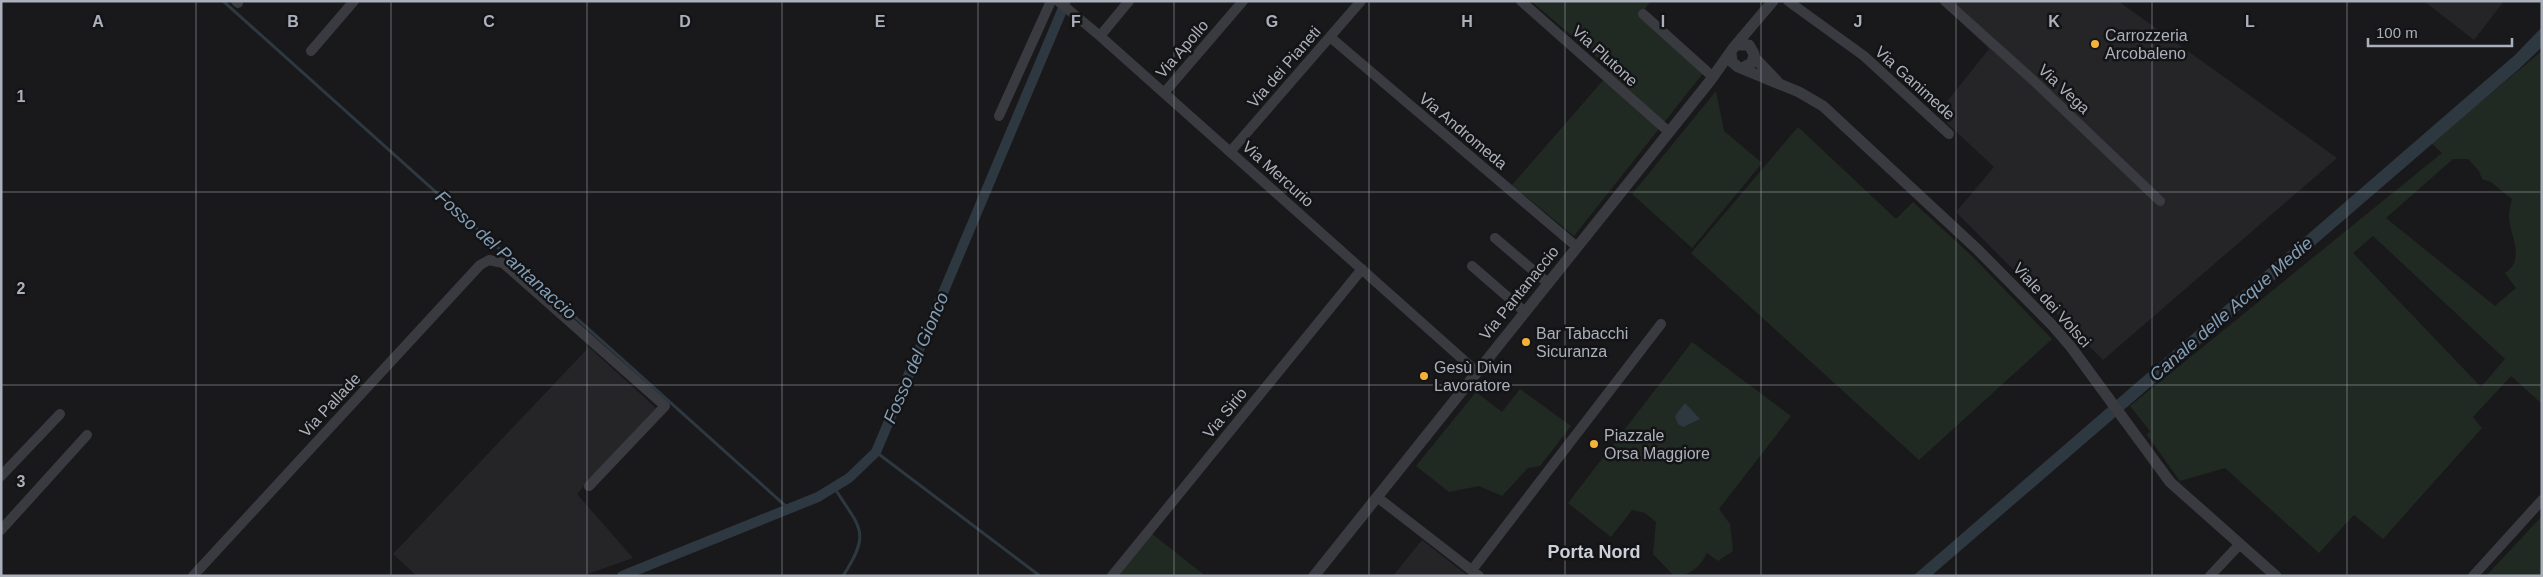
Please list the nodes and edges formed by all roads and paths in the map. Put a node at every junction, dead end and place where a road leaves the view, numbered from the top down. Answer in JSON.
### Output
{"nodes":[{"id":1,"x":354,"y":1,"type":"edge"},
{"id":2,"x":1051,"y":1,"type":"edge"},
{"id":3,"x":1058,"y":1,"type":"edge"},
{"id":4,"x":1130,"y":1,"type":"edge"},
{"id":5,"x":1243,"y":1,"type":"edge"},
{"id":6,"x":1361,"y":1,"type":"edge"},
{"id":7,"x":1521,"y":1,"type":"edge"},
{"id":8,"x":1773,"y":1,"type":"edge"},
{"id":9,"x":1788,"y":1,"type":"edge"},
{"id":10,"x":1948,"y":2,"type":"edge"},
{"id":11,"x":1643,"y":14,"type":"dead end"},
{"id":12,"x":1756,"y":22,"type":"junction"},
{"id":13,"x":1100,"y":36,"type":"junction"},
{"id":14,"x":1330,"y":37,"type":"junction"},
{"id":15,"x":1734,"y":49,"type":"junction"},
{"id":16,"x":311,"y":51,"type":"dead end"},
{"id":17,"x":1753,"y":52,"type":"junction"},
{"id":18,"x":1738,"y":66,"type":"junction"},
{"id":19,"x":1713,"y":78,"type":"junction"},
{"id":20,"x":1778,"y":82,"type":"junction"},
{"id":21,"x":1164,"y":93,"type":"junction"},
{"id":22,"x":1000,"y":116,"type":"dead end"},
{"id":23,"x":1669,"y":132,"type":"junction"},
{"id":24,"x":1949,"y":134,"type":"dead end"},
{"id":25,"x":1230,"y":152,"type":"junction"},
{"id":26,"x":2160,"y":201,"type":"dead end"},
{"id":27,"x":1495,"y":238,"type":"dead end"},
{"id":28,"x":1577,"y":248,"type":"junction"},
{"id":29,"x":1472,"y":266,"type":"dead end"},
{"id":30,"x":1362,"y":269,"type":"junction"},
{"id":31,"x":1548,"y":283,"type":"junction"},
{"id":32,"x":1525,"y":312,"type":"junction"},
{"id":33,"x":1661,"y":324,"type":"dead end"},
{"id":34,"x":1477,"y":372,"type":"junction"},
{"id":35,"x":60,"y":414,"type":"dead end"},
{"id":36,"x":88,"y":435,"type":"dead end"},
{"id":37,"x":1,"y":476,"type":"edge"},
{"id":38,"x":589,"y":486,"type":"dead end"},
{"id":39,"x":1377,"y":497,"type":"junction"},
{"id":40,"x":2542,"y":500,"type":"edge"},
{"id":41,"x":1,"y":530,"type":"edge"},
{"id":42,"x":2240,"y":544,"type":"junction"},
{"id":43,"x":1476,"y":573,"type":"edge"},
{"id":44,"x":193,"y":576,"type":"edge"},
{"id":45,"x":1112,"y":576,"type":"edge"},
{"id":46,"x":1314,"y":576,"type":"edge"},
{"id":47,"x":2210,"y":576,"type":"edge"},
{"id":48,"x":2276,"y":576,"type":"edge"},
{"id":49,"x":2472,"y":576,"type":"edge"}],
"edges":[{"from":1,"to":16,"type":"street"},
{"from":2,"to":22,"type":"street"},
{"from":3,"to":13,"type":"street","name":"Via Mercurio"},
{"from":4,"to":13,"type":"street"},
{"from":5,"to":21,"type":"street","name":"Via Apollo"},
{"from":6,"to":14,"type":"street","name":"Via dei Pianeti"},
{"from":7,"to":23,"type":"street","name":"Via Plutone"},
{"from":8,"to":12,"type":"street","name":"Via Pantanaccio"},
{"from":9,"to":24,"type":"street","name":"Via Ganimede"},
{"from":10,"to":26,"type":"street","name":"Via Vega"},
{"from":11,"to":19,"type":"street"},
{"from":12,"to":15,"type":"street","name":"Via Pantanaccio"},
{"from":12,"to":17,"type":"street"},
{"from":13,"to":21,"type":"street","name":"Via Mercurio"},
{"from":14,"to":25,"type":"street","name":"Via dei Pianeti"},
{"from":14,"to":28,"type":"street","name":"Via Andromeda"},
{"from":15,"to":17,"type":"street"},
{"from":15,"to":18,"type":"street"},
{"from":15,"to":19,"type":"street","name":"Via Pantanaccio"},
{"from":17,"to":18,"type":"street"},
{"from":17,"to":20,"type":"street","name":"Viale dei Volsci"},
{"from":18,"to":19,"type":"street","name":"Via Pantanaccio"},
{"from":18,"to":20,"type":"street","name":"Viale dei Volsci"},
{"from":19,"to":23,"type":"street","name":"Via Pantanaccio"},
{"from":20,"to":42,"type":"street","name":"Viale dei Volsci"},
{"from":21,"to":25,"type":"street","name":"Via Mercurio"},
{"from":23,"to":28,"type":"street","name":"Via Pantanaccio"},
{"from":25,"to":30,"type":"street","name":"Via Mercurio"},
{"from":27,"to":31,"type":"street"},
{"from":28,"to":31,"type":"street","name":"Via Pantanaccio"},
{"from":29,"to":32,"type":"street"},
{"from":30,"to":34,"type":"street","name":"Via Mercurio"},
{"from":30,"to":45,"type":"street","name":"Via Sirio"},
{"from":31,"to":32,"type":"street","name":"Via Pantanaccio"},
{"from":32,"to":34,"type":"street","name":"Via Pantanaccio"},
{"from":33,"to":43,"type":"street"},
{"from":34,"to":39,"type":"street","name":"Via Pantanaccio"},
{"from":35,"to":37,"type":"street"},
{"from":36,"to":41,"type":"street"},
{"from":38,"to":44,"type":"street","name":"Via Pallade"},
{"from":39,"to":43,"type":"street"},
{"from":39,"to":46,"type":"street","name":"Via Pantanaccio"},
{"from":40,"to":49,"type":"street"},
{"from":42,"to":47,"type":"street"},
{"from":42,"to":48,"type":"street","name":"Viale dei Volsci"}]}
